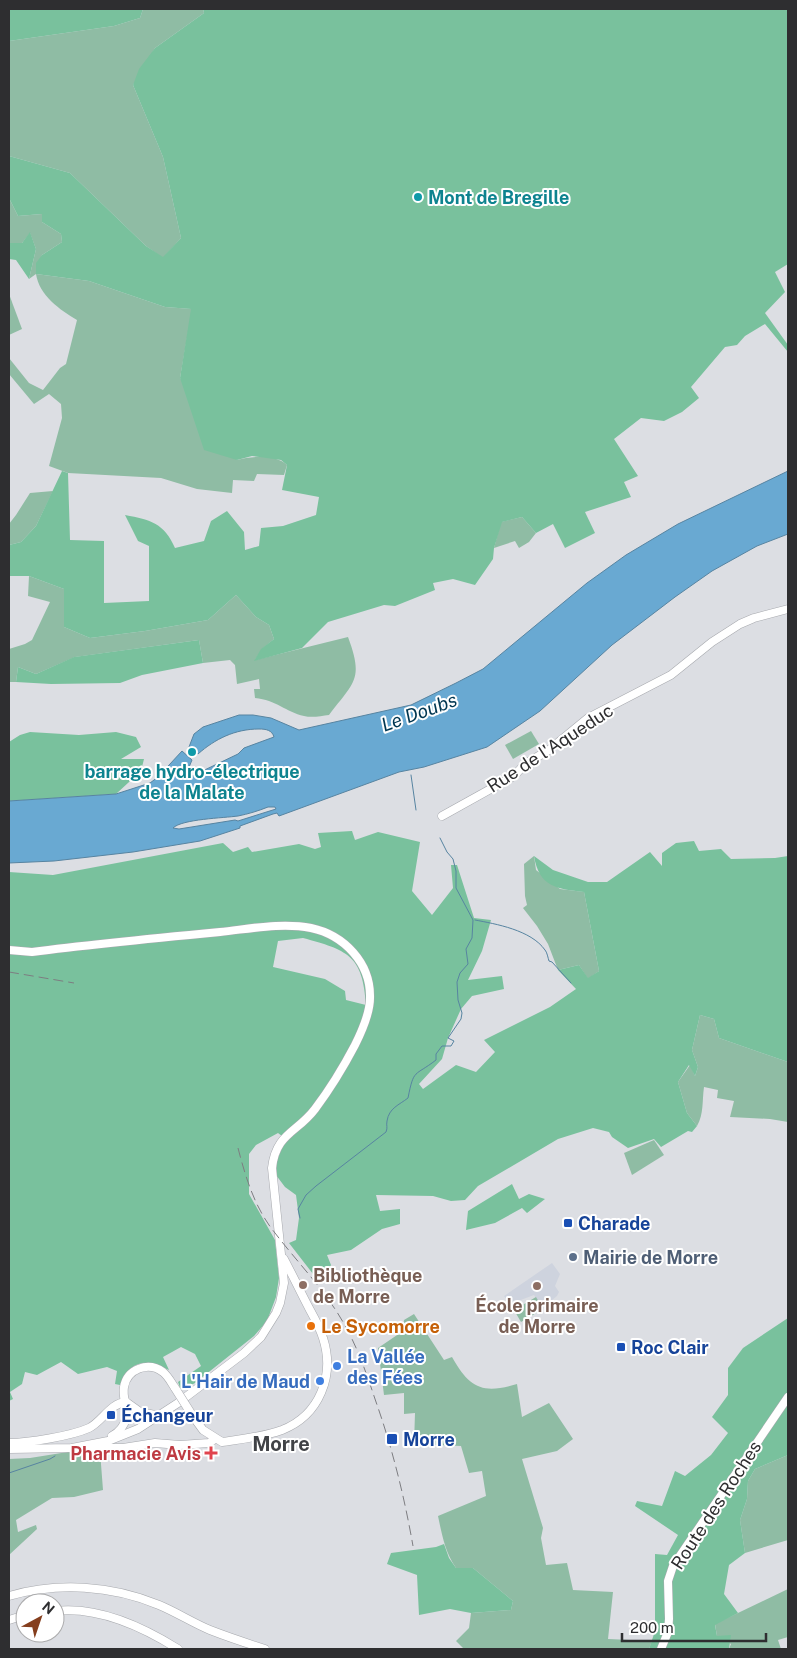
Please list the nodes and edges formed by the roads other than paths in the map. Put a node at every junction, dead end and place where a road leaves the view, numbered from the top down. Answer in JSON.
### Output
{"nodes":[{"id":1,"x":788,"y":609,"type":"edge"},
{"id":2,"x":442,"y":816,"type":"dead end"},
{"id":3,"x":9,"y":950,"type":"edge"},
{"id":4,"x":282,"y":1254,"type":"junction"},
{"id":5,"x":788,"y":1397,"type":"edge"},
{"id":6,"x":126,"y":1402,"type":"junction"},
{"id":7,"x":160,"y":1416,"type":"junction"},
{"id":8,"x":215,"y":1439,"type":"junction"},
{"id":9,"x":9,"y":1442,"type":"edge"},
{"id":10,"x":92,"y":1444,"type":"junction"},
{"id":11,"x":68,"y":1448,"type":"junction"},
{"id":12,"x":9,"y":1449,"type":"edge"},
{"id":13,"x":9,"y":1453,"type":"edge"},
{"id":14,"x":9,"y":1597,"type":"edge"},
{"id":15,"x":65,"y":1611,"type":"edge"},
{"id":16,"x":178,"y":1649,"type":"edge"},
{"id":17,"x":264,"y":1649,"type":"edge"},
{"id":18,"x":661,"y":1649,"type":"edge"}],
"edges":[{"from":1,"to":2,"type":"street","name":"Rue de l'Aqueduc"},
{"from":3,"to":4,"type":"street"},
{"from":4,"to":7,"type":"street"},
{"from":4,"to":8,"type":"street"},
{"from":5,"to":18,"type":"street","name":"Route des Roches"},
{"from":6,"to":7,"type":"street"},
{"from":6,"to":8,"type":"street","bridge":true},
{"from":6,"to":9,"type":"street"},
{"from":6,"to":10,"type":"street"},
{"from":7,"to":10,"type":"street"},
{"from":8,"to":11,"type":"street"},
{"from":10,"to":11,"type":"street"},
{"from":11,"to":12,"type":"street"},
{"from":11,"to":13,"type":"street"},
{"from":14,"to":17,"type":"street"},
{"from":15,"to":16,"type":"street"}]}
